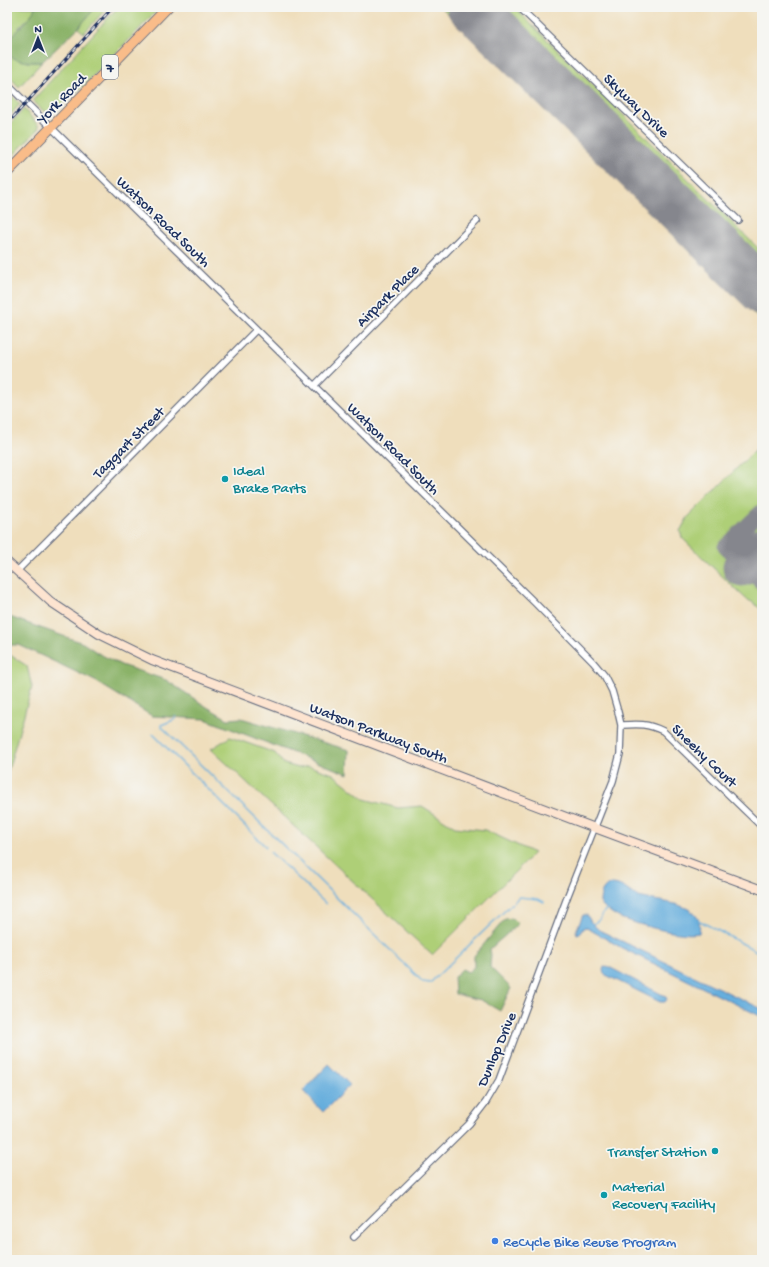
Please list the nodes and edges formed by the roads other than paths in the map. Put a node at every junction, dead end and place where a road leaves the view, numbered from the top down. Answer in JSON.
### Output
{"nodes":[{"id":1,"x":168,"y":7,"type":"edge"},
{"id":2,"x":519,"y":7,"type":"edge"},
{"id":3,"x":7,"y":84,"type":"edge"},
{"id":4,"x":52,"y":128,"type":"junction"},
{"id":5,"x":7,"y":173,"type":"edge"},
{"id":6,"x":738,"y":220,"type":"dead end"},
{"id":7,"x":477,"y":221,"type":"dead end"},
{"id":8,"x":256,"y":330,"type":"junction"},
{"id":9,"x":314,"y":386,"type":"junction"},
{"id":10,"x":7,"y":562,"type":"edge"},
{"id":11,"x":17,"y":571,"type":"junction"},
{"id":12,"x":621,"y":725,"type":"junction"},
{"id":13,"x":762,"y":827,"type":"edge"},
{"id":14,"x":595,"y":828,"type":"junction"},
{"id":15,"x":762,"y":890,"type":"edge"},
{"id":16,"x":354,"y":1237,"type":"dead end"}],
"edges":[{"from":1,"to":4,"type":"main road","name":"York Road","number":"7"},
{"from":2,"to":6,"type":"street","name":"Skyway Drive"},
{"from":3,"to":4,"type":"street","name":"Watson Road South"},
{"from":4,"to":5,"type":"main road","name":"York Road","number":"7"},
{"from":4,"to":8,"type":"street","name":"Watson Road South"},
{"from":7,"to":9,"type":"street","name":"Airpark Place"},
{"from":8,"to":9,"type":"street","name":"Watson Road South"},
{"from":8,"to":11,"type":"street","name":"Taggart Street"},
{"from":9,"to":12,"type":"street","name":"Watson Road South"},
{"from":10,"to":11,"type":"main road","name":"Watson Parkway South"},
{"from":11,"to":14,"type":"main road","name":"Watson Parkway South"},
{"from":12,"to":13,"type":"street","name":"Sheehy Court"},
{"from":12,"to":14,"type":"street","name":"Watson Road South"},
{"from":14,"to":15,"type":"main road","name":"Watson Parkway South"},
{"from":14,"to":16,"type":"street","name":"Dunlop Drive"}]}
